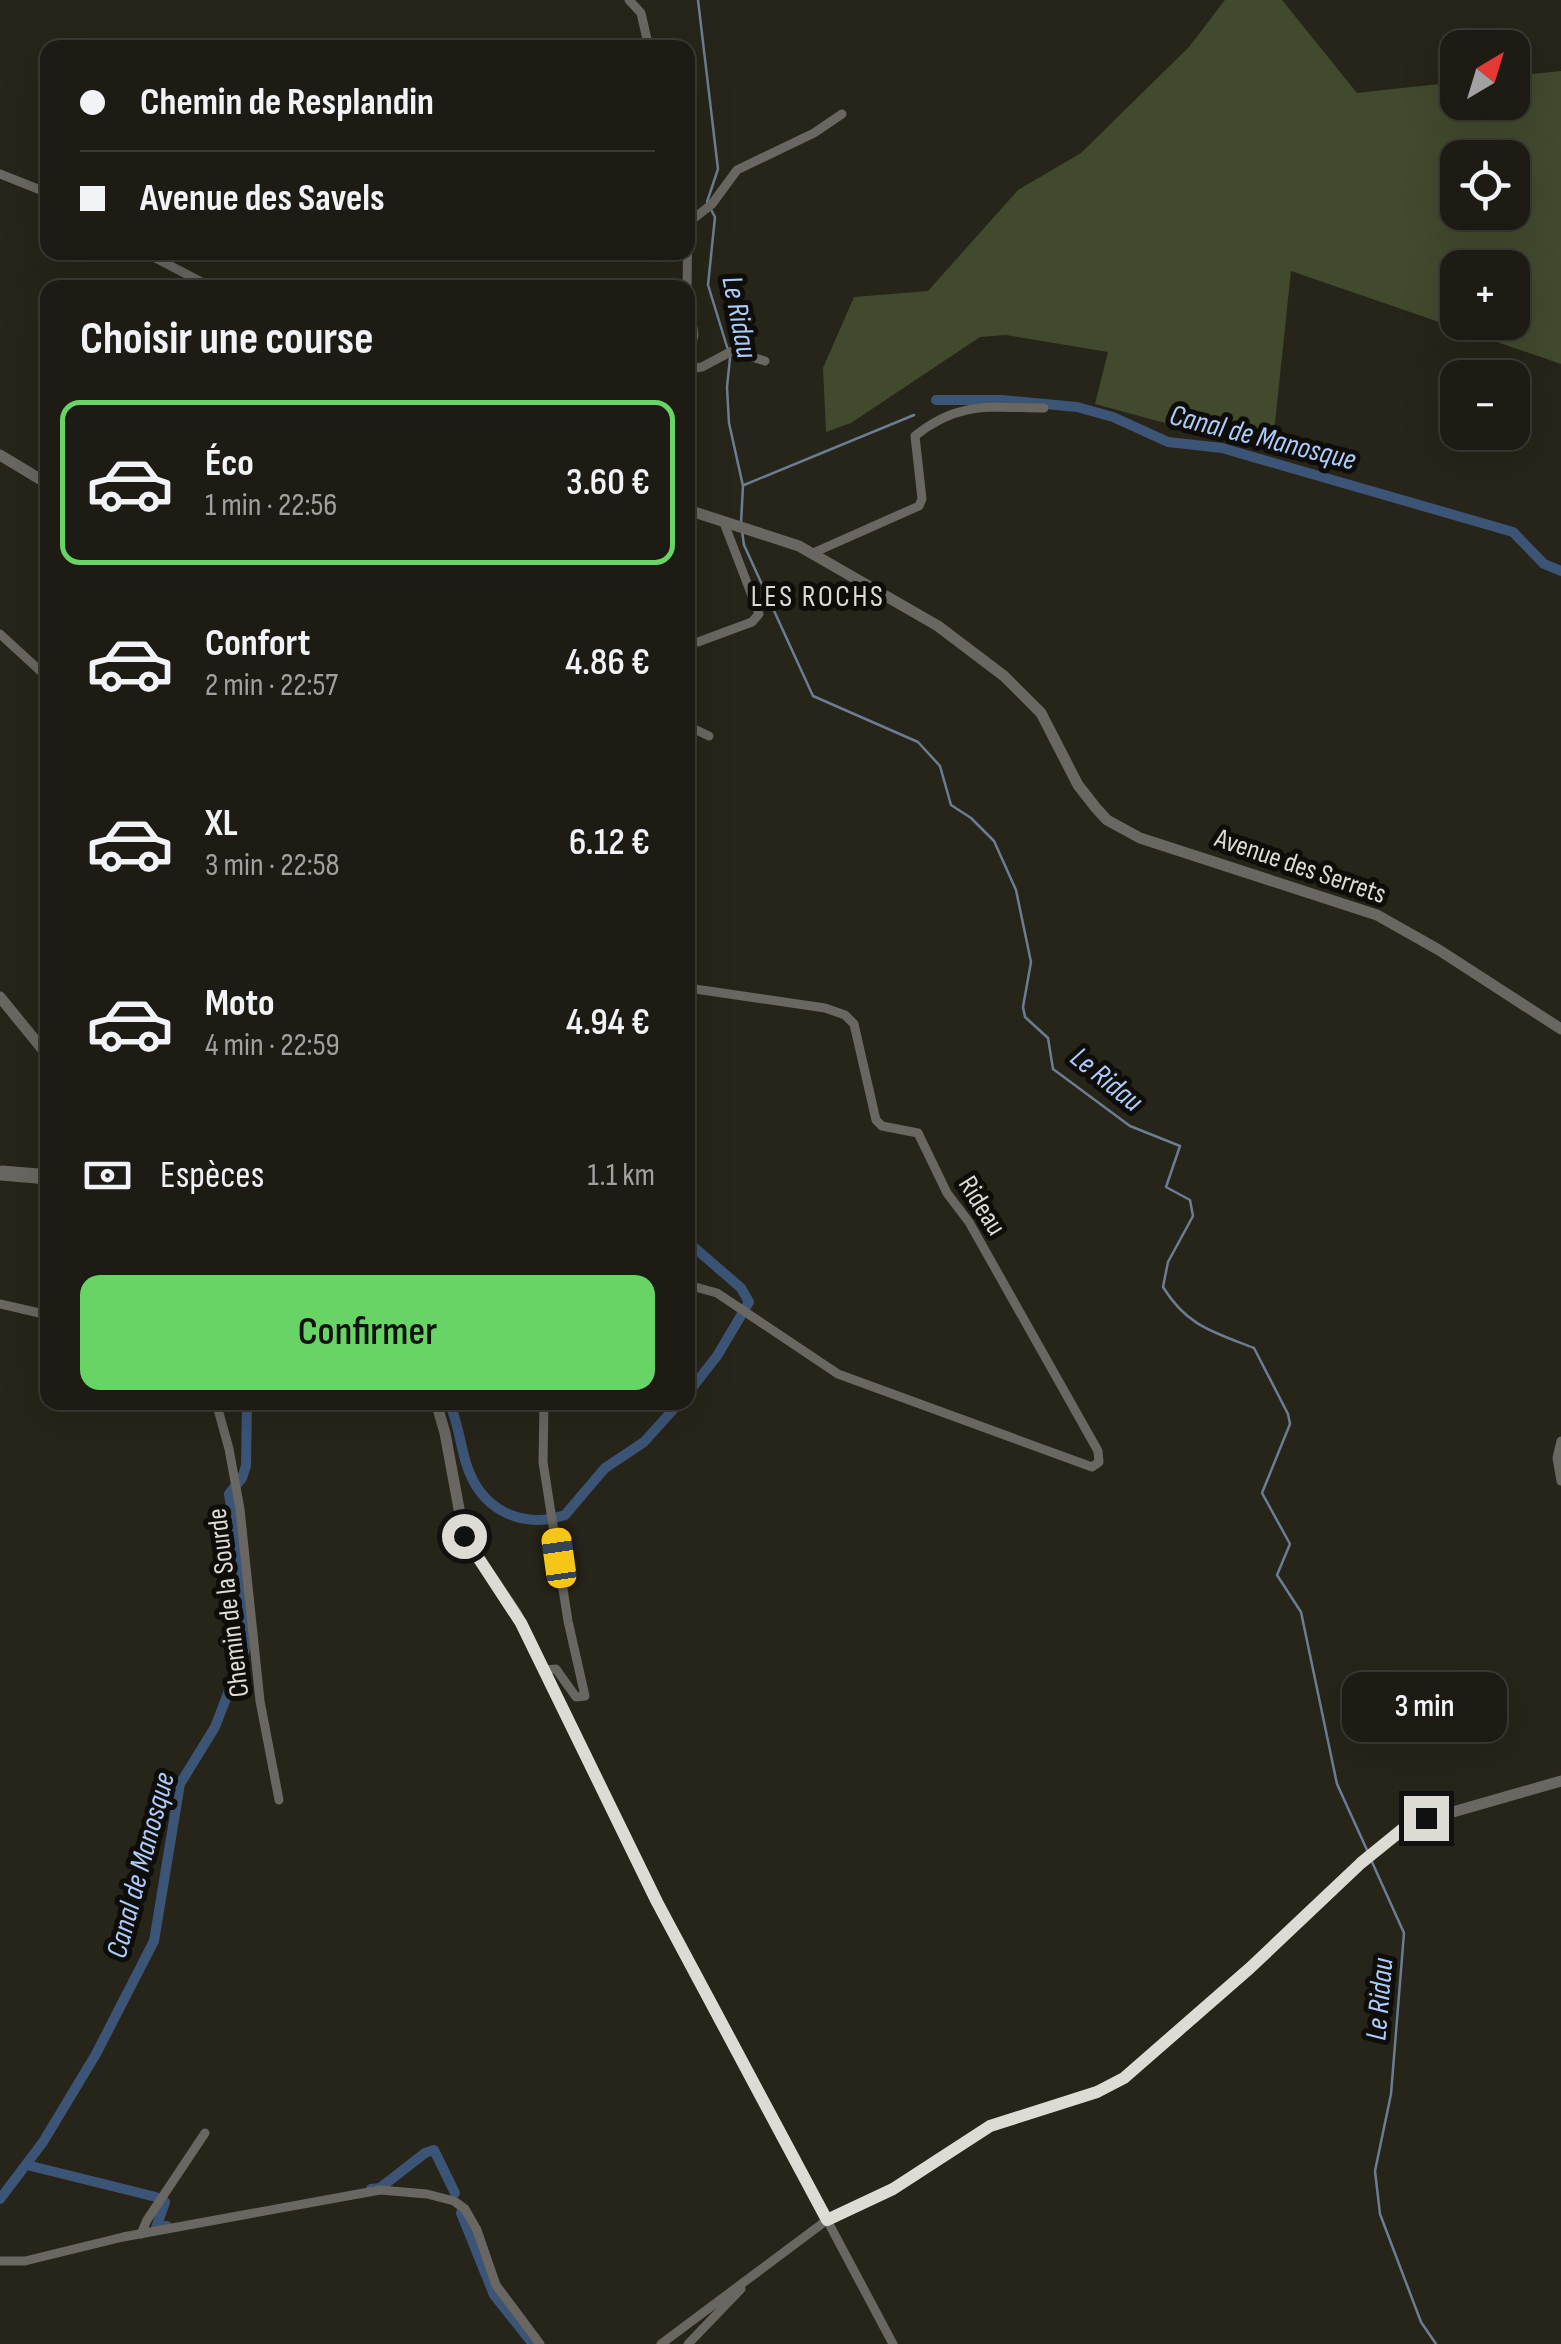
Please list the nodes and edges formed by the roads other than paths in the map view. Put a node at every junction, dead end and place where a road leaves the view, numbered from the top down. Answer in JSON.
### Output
{"nodes":[{"id":1,"x":629,"y":0,"type":"edge"},
{"id":2,"x":647,"y":40,"type":"edge"},
{"id":3,"x":842,"y":114,"type":"dead end"},
{"id":4,"x":0,"y":174,"type":"edge"},
{"id":5,"x":40,"y":191,"type":"edge"},
{"id":6,"x":695,"y":217,"type":"edge"},
{"id":7,"x":159,"y":260,"type":"edge"},
{"id":8,"x":198,"y":280,"type":"edge"},
{"id":9,"x":765,"y":361,"type":"dead end"},
{"id":10,"x":695,"y":368,"type":"edge"},
{"id":11,"x":1044,"y":408,"type":"dead end"},
{"id":12,"x":0,"y":455,"type":"edge"},
{"id":13,"x":40,"y":479,"type":"edge"},
{"id":14,"x":695,"y":512,"type":"edge"},
{"id":15,"x":735,"y":526,"type":"junction"},
{"id":16,"x":812,"y":553,"type":"junction"},
{"id":17,"x":0,"y":634,"type":"edge"},
{"id":18,"x":698,"y":642,"type":"dead end"},
{"id":19,"x":40,"y":671,"type":"edge"},
{"id":20,"x":695,"y":729,"type":"edge"},
{"id":21,"x":709,"y":736,"type":"dead end"},
{"id":22,"x":695,"y":989,"type":"edge"},
{"id":23,"x":0,"y":997,"type":"edge"},
{"id":24,"x":1561,"y":1030,"type":"edge"},
{"id":25,"x":40,"y":1046,"type":"edge"},
{"id":26,"x":1,"y":1173,"type":"edge"},
{"id":27,"x":40,"y":1176,"type":"edge"},
{"id":28,"x":695,"y":1287,"type":"edge"},
{"id":29,"x":0,"y":1304,"type":"edge"},
{"id":30,"x":40,"y":1313,"type":"edge"},
{"id":31,"x":218,"y":1410,"type":"edge"},
{"id":32,"x":438,"y":1410,"type":"edge"},
{"id":33,"x":544,"y":1410,"type":"edge"},
{"id":34,"x":1561,"y":1441,"type":"edge"},
{"id":35,"x":1561,"y":1481,"type":"edge"},
{"id":36,"x":543,"y":1670,"type":"junction"},
{"id":37,"x":1561,"y":1780,"type":"edge"},
{"id":38,"x":279,"y":1800,"type":"dead end"},
{"id":39,"x":205,"y":2133,"type":"dead end"},
{"id":40,"x":827,"y":2220,"type":"junction"},
{"id":41,"x":142,"y":2234,"type":"junction"},
{"id":42,"x":0,"y":2261,"type":"edge"},
{"id":43,"x":753,"y":2276,"type":"junction"},
{"id":44,"x":540,"y":2344,"type":"edge"},
{"id":45,"x":661,"y":2344,"type":"edge"},
{"id":46,"x":688,"y":2344,"type":"edge"},
{"id":47,"x":893,"y":2344,"type":"edge"}],
"edges":[{"from":1,"to":2,"type":"street"},
{"from":3,"to":6,"type":"street"},
{"from":4,"to":5,"type":"street"},
{"from":7,"to":8,"type":"street"},
{"from":9,"to":10,"type":"street"},
{"from":11,"to":16,"type":"street"},
{"from":12,"to":13,"type":"street"},
{"from":14,"to":15,"type":"street","name":"Avenue des Serrets"},
{"from":15,"to":16,"type":"street","name":"Avenue des Serrets"},
{"from":15,"to":18,"type":"street"},
{"from":16,"to":24,"type":"street","name":"Avenue des Serrets"},
{"from":17,"to":19,"type":"street"},
{"from":20,"to":21,"type":"street"},
{"from":22,"to":28,"type":"street","name":"Rideau"},
{"from":23,"to":25,"type":"street"},
{"from":26,"to":27,"type":"street"},
{"from":29,"to":30,"type":"street"},
{"from":31,"to":38,"type":"street","name":"Chemin de la Sourde"},
{"from":32,"to":36,"type":"street"},
{"from":33,"to":36,"type":"street"},
{"from":34,"to":35,"type":"street"},
{"from":36,"to":40,"type":"street"},
{"from":37,"to":40,"type":"street"},
{"from":39,"to":41,"type":"street"},
{"from":40,"to":43,"type":"street"},
{"from":40,"to":47,"type":"street"},
{"from":41,"to":42,"type":"street"},
{"from":41,"to":44,"type":"street"},
{"from":43,"to":45,"type":"street"},
{"from":43,"to":46,"type":"street"}]}
